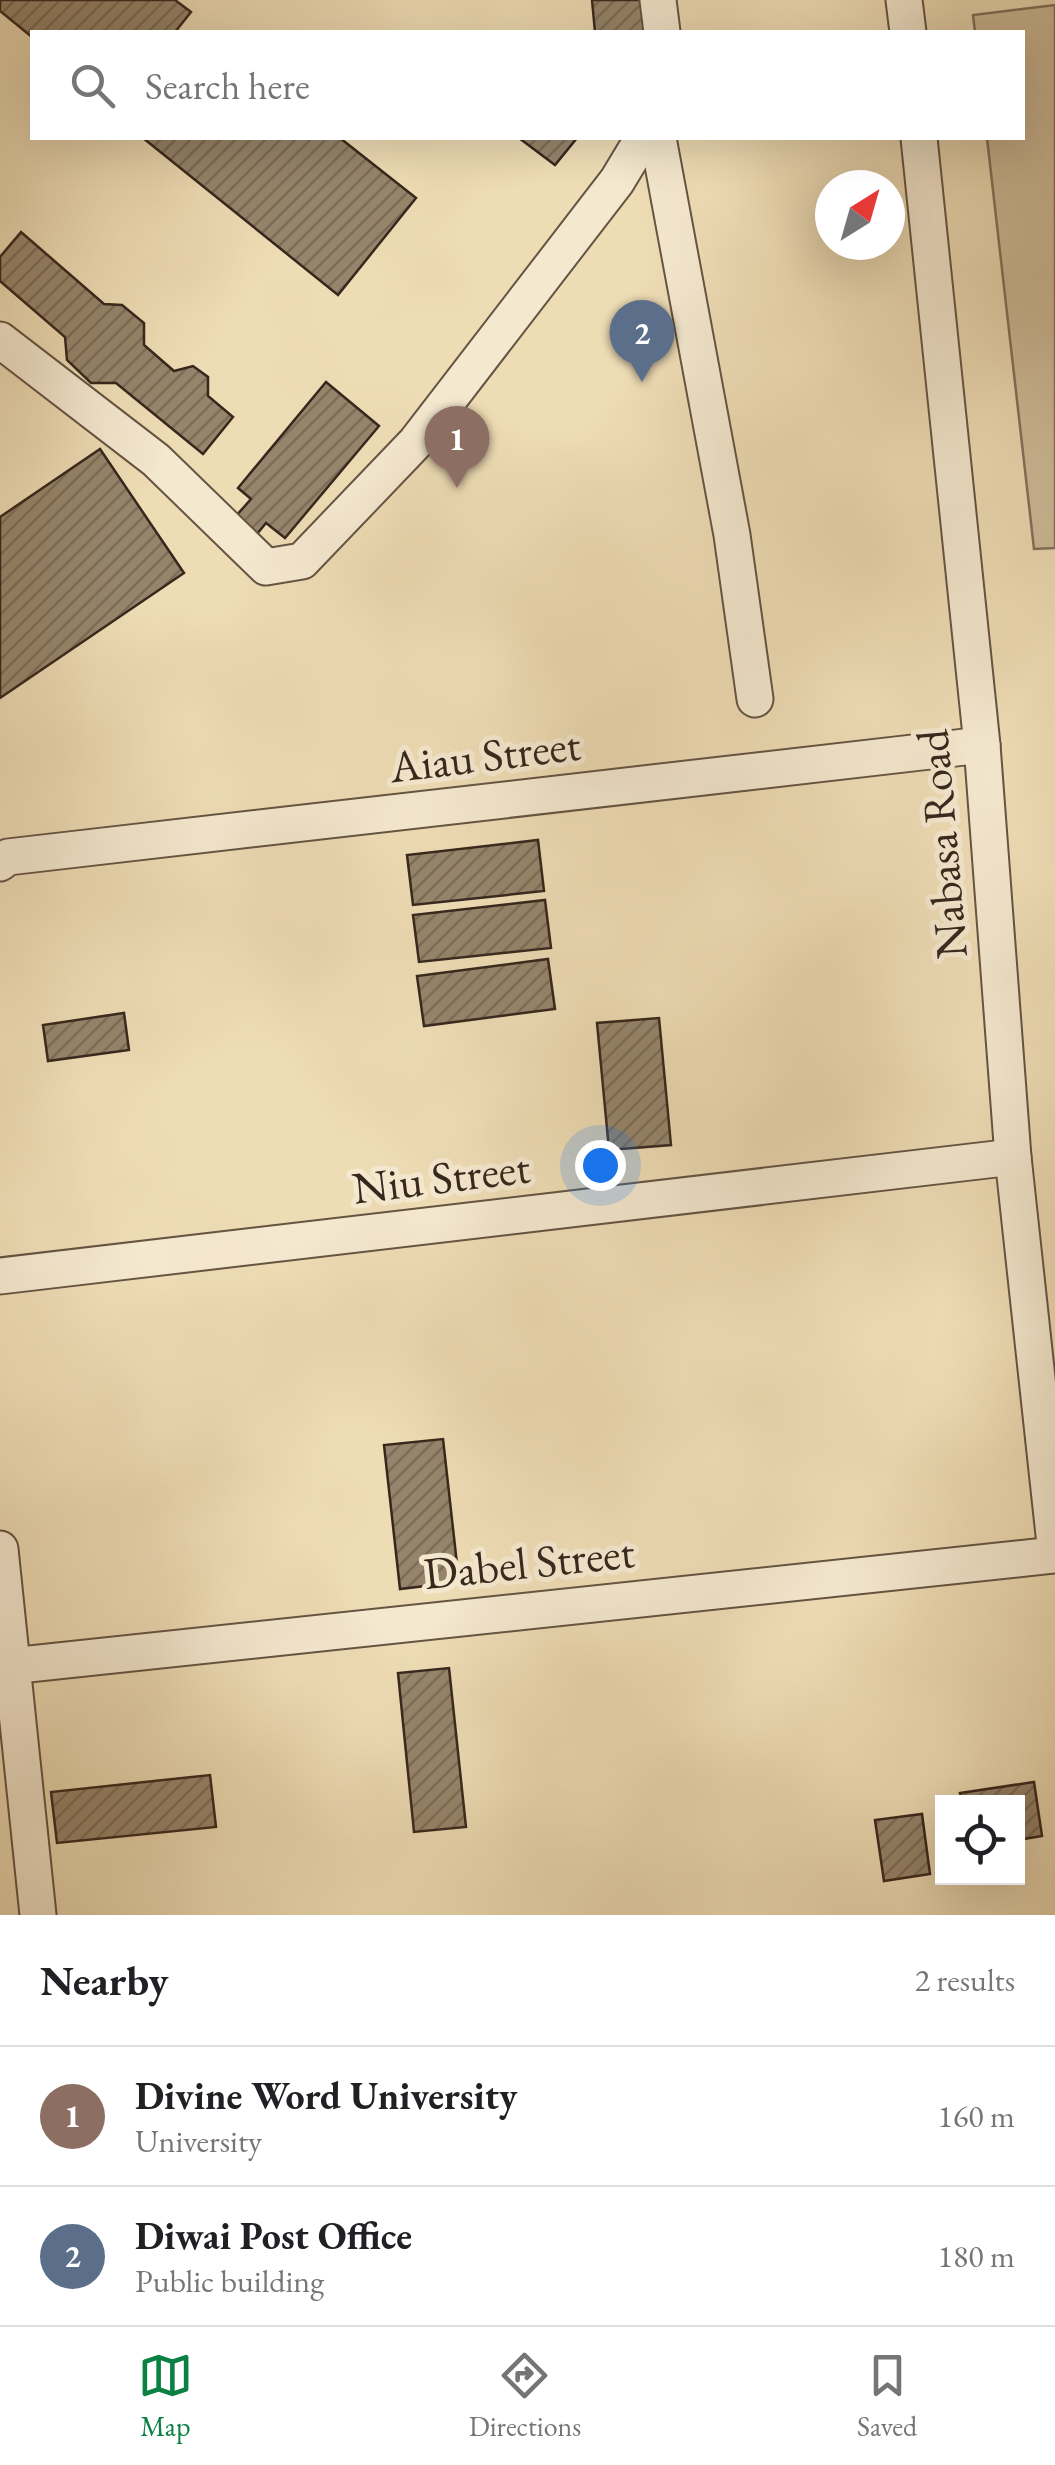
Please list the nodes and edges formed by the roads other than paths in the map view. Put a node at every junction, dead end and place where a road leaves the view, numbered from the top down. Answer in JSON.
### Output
{"nodes":[{"id":1,"x":658,"y":0,"type":"edge"},
{"id":2,"x":904,"y":0,"type":"edge"},
{"id":3,"x":662,"y":30,"type":"edge"},
{"id":4,"x":908,"y":30,"type":"edge"},
{"id":5,"x":641,"y":140,"type":"edge"},
{"id":6,"x":658,"y":140,"type":"edge"},
{"id":7,"x":919,"y":140,"type":"edge"},
{"id":8,"x":0,"y":340,"type":"edge"},
{"id":9,"x":754,"y":699,"type":"dead end"},
{"id":10,"x":982,"y":745,"type":"junction"},
{"id":11,"x":0,"y":863,"type":"edge"},
{"id":12,"x":1013,"y":1157,"type":"junction"},
{"id":13,"x":0,"y":1276,"type":"edge"},
{"id":14,"x":1055,"y":1544,"type":"edge"},
{"id":15,"x":0,"y":1550,"type":"edge"},
{"id":16,"x":1055,"y":1555,"type":"edge"},
{"id":17,"x":6,"y":1665,"type":"edge"},
{"id":18,"x":38,"y":1915,"type":"edge"}],
"edges":[{"from":1,"to":3,"type":"street"},
{"from":2,"to":4,"type":"street"},
{"from":5,"to":8,"type":"street"},
{"from":6,"to":9,"type":"street"},
{"from":7,"to":10,"type":"street","name":"Nabasa Road"},
{"from":10,"to":11,"type":"street","name":"Aiau Street"},
{"from":10,"to":12,"type":"street","name":"Nabasa Road"},
{"from":12,"to":13,"type":"street","name":"Niu Street"},
{"from":12,"to":14,"type":"street","name":"Nabasa Road"},
{"from":15,"to":17,"type":"street"},
{"from":16,"to":17,"type":"street","name":"Dabel Street"},
{"from":17,"to":18,"type":"street"}]}
